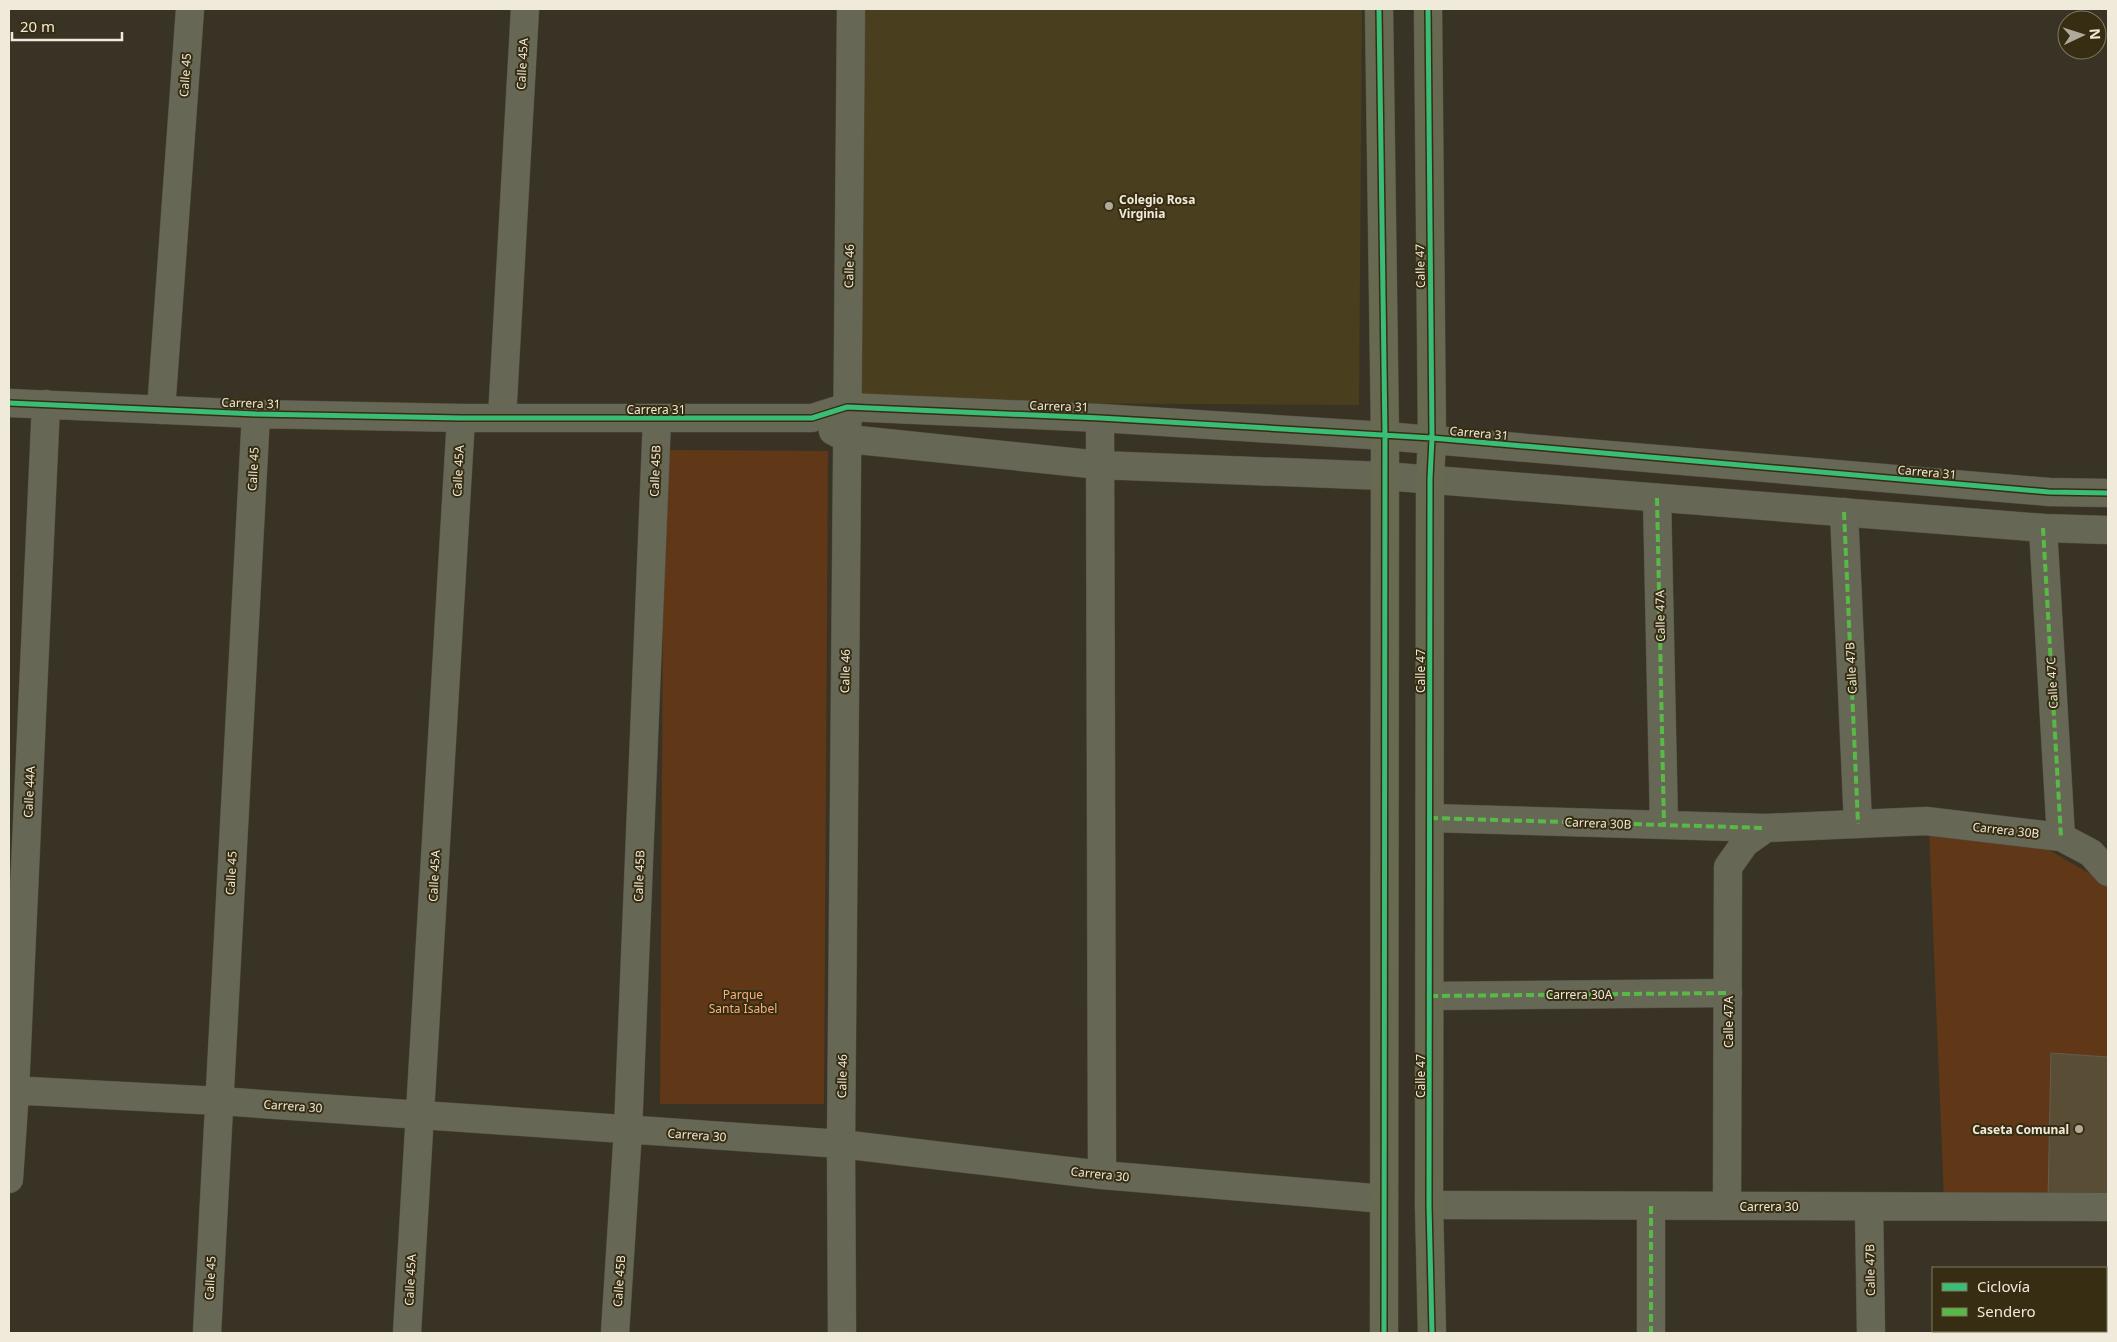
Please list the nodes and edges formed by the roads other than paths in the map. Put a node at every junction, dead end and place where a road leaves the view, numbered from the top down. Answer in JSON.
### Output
{"nodes":[{"id":1,"x":190,"y":9,"type":"edge"},
{"id":2,"x":525,"y":9,"type":"edge"},
{"id":3,"x":851,"y":9,"type":"edge"},
{"id":4,"x":1380,"y":9,"type":"edge"},
{"id":5,"x":1428,"y":9,"type":"edge"},
{"id":6,"x":9,"y":403,"type":"edge"},
{"id":7,"x":46,"y":404,"type":"junction"},
{"id":8,"x":847,"y":407,"type":"junction"},
{"id":9,"x":161,"y":410,"type":"junction"},
{"id":10,"x":256,"y":414,"type":"junction"},
{"id":11,"x":461,"y":418,"type":"junction"},
{"id":12,"x":502,"y":418,"type":"junction"},
{"id":13,"x":812,"y":418,"type":"junction"},
{"id":14,"x":1100,"y":418,"type":"junction"},
{"id":15,"x":657,"y":419,"type":"junction"},
{"id":16,"x":1385,"y":436,"type":"junction"},
{"id":17,"x":1432,"y":438,"type":"junction"},
{"id":18,"x":848,"y":439,"type":"junction"},
{"id":19,"x":1100,"y":465,"type":"junction"},
{"id":20,"x":1809,"y":473,"type":"junction"},
{"id":21,"x":1384,"y":476,"type":"junction"},
{"id":22,"x":1430,"y":479,"type":"junction"},
{"id":23,"x":2108,"y":493,"type":"edge"},
{"id":24,"x":1657,"y":498,"type":"junction"},
{"id":25,"x":1807,"y":509,"type":"junction"},
{"id":26,"x":1844,"y":512,"type":"junction"},
{"id":27,"x":2043,"y":528,"type":"junction"},
{"id":28,"x":2108,"y":530,"type":"edge"},
{"id":29,"x":1430,"y":818,"type":"junction"},
{"id":30,"x":1858,"y":824,"type":"junction"},
{"id":31,"x":1664,"y":825,"type":"junction"},
{"id":32,"x":1756,"y":836,"type":"junction"},
{"id":33,"x":2061,"y":836,"type":"junction"},
{"id":34,"x":2100,"y":862,"type":"edge"},
{"id":35,"x":1728,"y":993,"type":"junction"},
{"id":36,"x":1430,"y":996,"type":"junction"},
{"id":37,"x":12,"y":1090,"type":"edge"},
{"id":38,"x":219,"y":1101,"type":"junction"},
{"id":39,"x":420,"y":1115,"type":"junction"},
{"id":40,"x":628,"y":1130,"type":"junction"},
{"id":41,"x":841,"y":1144,"type":"junction"},
{"id":42,"x":1102,"y":1175,"type":"junction"},
{"id":43,"x":9,"y":1178,"type":"edge"},
{"id":44,"x":1384,"y":1199,"type":"junction"},
{"id":45,"x":1429,"y":1205,"type":"junction"},
{"id":46,"x":1651,"y":1206,"type":"junction"},
{"id":47,"x":1727,"y":1206,"type":"junction"},
{"id":48,"x":1869,"y":1207,"type":"junction"},
{"id":49,"x":2108,"y":1207,"type":"edge"},
{"id":50,"x":207,"y":1333,"type":"edge"},
{"id":51,"x":407,"y":1333,"type":"edge"},
{"id":52,"x":615,"y":1333,"type":"edge"},
{"id":53,"x":842,"y":1333,"type":"edge"},
{"id":54,"x":1384,"y":1333,"type":"edge"},
{"id":55,"x":1432,"y":1333,"type":"edge"},
{"id":56,"x":1651,"y":1333,"type":"edge"},
{"id":57,"x":1872,"y":1333,"type":"edge"}],
"edges":[{"from":1,"to":9,"type":"street","name":"Calle 45"},
{"from":2,"to":12,"type":"street","name":"Calle 45A"},
{"from":3,"to":8,"type":"street","name":"Calle 46"},
{"from":4,"to":16,"type":"main road"},
{"from":5,"to":17,"type":"main road","name":"Calle 47"},
{"from":6,"to":7,"type":"street","name":"Carrera 31"},
{"from":7,"to":9,"type":"street","name":"Carrera 31"},
{"from":7,"to":37,"type":"street","name":"Calle 44A"},
{"from":8,"to":13,"type":"street","name":"Carrera 31"},
{"from":8,"to":14,"type":"street","name":"Carrera 31"},
{"from":8,"to":18,"type":"street","name":"Calle 46"},
{"from":9,"to":10,"type":"street","name":"Carrera 31"},
{"from":10,"to":11,"type":"street","name":"Carrera 31"},
{"from":10,"to":38,"type":"street","name":"Calle 45"},
{"from":11,"to":12,"type":"street","name":"Carrera 31"},
{"from":11,"to":39,"type":"street","name":"Calle 45A"},
{"from":12,"to":15,"type":"street","name":"Carrera 31"},
{"from":13,"to":15,"type":"street","name":"Carrera 31"},
{"from":13,"to":18,"type":"street"},
{"from":14,"to":16,"type":"street","name":"Carrera 31"},
{"from":14,"to":19,"type":"street"},
{"from":15,"to":40,"type":"street","name":"Calle 45B"},
{"from":16,"to":17,"type":"street","name":"Carrera 31"},
{"from":16,"to":21,"type":"main road"},
{"from":17,"to":20,"type":"street","name":"Carrera 31"},
{"from":17,"to":22,"type":"main road","name":"Calle 47"},
{"from":18,"to":19,"type":"street"},
{"from":18,"to":41,"type":"street","name":"Calle 46"},
{"from":19,"to":21,"type":"street"},
{"from":19,"to":42,"type":"street"},
{"from":20,"to":23,"type":"street","name":"Carrera 31"},
{"from":20,"to":25,"type":"street"},
{"from":21,"to":22,"type":"street"},
{"from":21,"to":44,"type":"main road"},
{"from":22,"to":24,"type":"street"},
{"from":22,"to":29,"type":"main road","name":"Calle 47"},
{"from":24,"to":25,"type":"street"},
{"from":24,"to":31,"type":"street","name":"Calle 47A"},
{"from":25,"to":26,"type":"street"},
{"from":26,"to":27,"type":"street"},
{"from":26,"to":30,"type":"street","name":"Calle 47B"},
{"from":27,"to":28,"type":"street"},
{"from":27,"to":33,"type":"street","name":"Calle 47C"},
{"from":29,"to":31,"type":"street","name":"Carrera 30B"},
{"from":29,"to":36,"type":"main road","name":"Calle 47"},
{"from":30,"to":32,"type":"street","name":"Carrera 30B"},
{"from":30,"to":33,"type":"street","name":"Carrera 30B"},
{"from":31,"to":32,"type":"street","name":"Carrera 30B"},
{"from":32,"to":35,"type":"street","name":"Calle 47A"},
{"from":33,"to":34,"type":"street","name":"Carrera 30B"},
{"from":35,"to":36,"type":"street","name":"Carrera 30A"},
{"from":35,"to":47,"type":"street","name":"Calle 47A"},
{"from":36,"to":45,"type":"main road","name":"Calle 47"},
{"from":37,"to":38,"type":"street","name":"Carrera 30"},
{"from":37,"to":43,"type":"street","name":"Calle 44A"},
{"from":38,"to":39,"type":"street","name":"Carrera 30"},
{"from":38,"to":50,"type":"street","name":"Calle 45"},
{"from":39,"to":40,"type":"street","name":"Carrera 30"},
{"from":39,"to":51,"type":"street","name":"Calle 45A"},
{"from":40,"to":41,"type":"street","name":"Carrera 30"},
{"from":40,"to":52,"type":"street","name":"Calle 45B"},
{"from":41,"to":42,"type":"street","name":"Carrera 30"},
{"from":41,"to":53,"type":"street","name":"Calle 46"},
{"from":42,"to":44,"type":"street","name":"Carrera 30"},
{"from":44,"to":54,"type":"main road"},
{"from":45,"to":46,"type":"street","name":"Carrera 30"},
{"from":45,"to":55,"type":"main road","name":"Calle 47"},
{"from":46,"to":47,"type":"street","name":"Carrera 30"},
{"from":46,"to":56,"type":"street"},
{"from":47,"to":48,"type":"street","name":"Carrera 30"},
{"from":48,"to":49,"type":"street","name":"Carrera 30"},
{"from":48,"to":57,"type":"street","name":"Calle 47B"}]}
